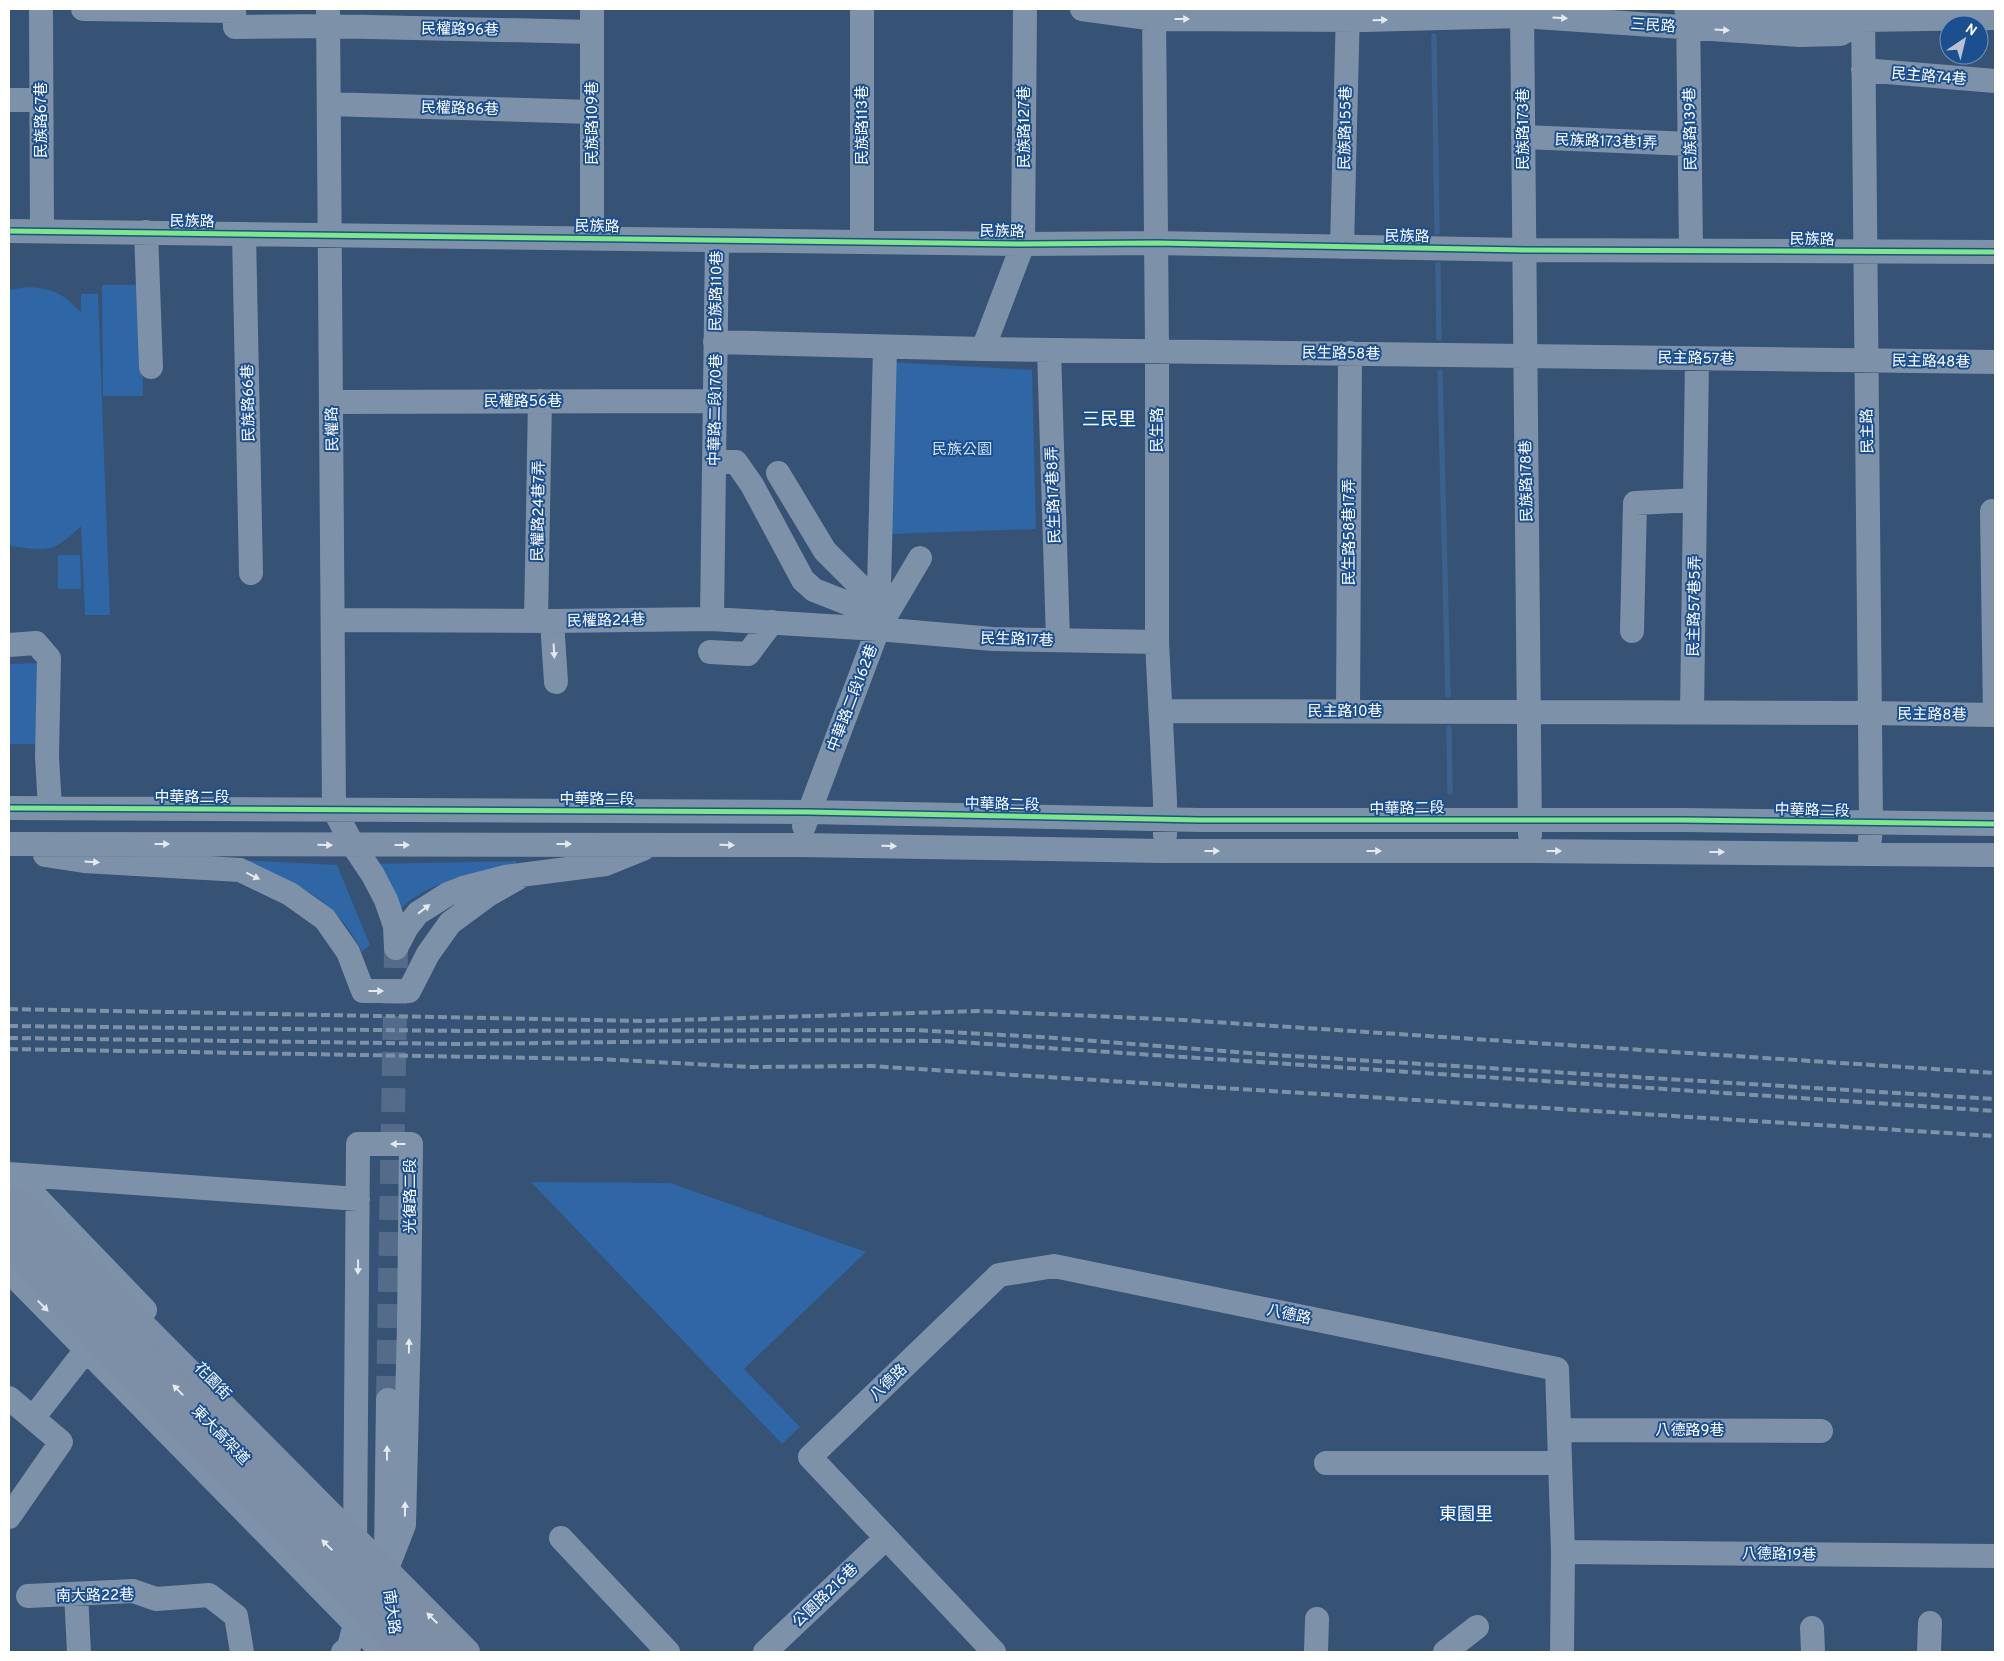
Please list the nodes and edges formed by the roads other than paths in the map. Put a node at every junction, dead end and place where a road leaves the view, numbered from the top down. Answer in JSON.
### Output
{"nodes":[{"id":1,"x":40,"y":9,"type":"edge"},
{"id":2,"x":83,"y":9,"type":"edge"},
{"id":3,"x":862,"y":9,"type":"edge"},
{"id":4,"x":1025,"y":9,"type":"edge"},
{"id":5,"x":1082,"y":9,"type":"edge"},
{"id":6,"x":1522,"y":12,"type":"edge"},
{"id":7,"x":1154,"y":14,"type":"edge"},
{"id":8,"x":1863,"y":14,"type":"edge"},
{"id":9,"x":1348,"y":15,"type":"edge"},
{"id":10,"x":1687,"y":15,"type":"edge"},
{"id":11,"x":328,"y":17,"type":"edge"},
{"id":12,"x":1995,"y":18,"type":"edge"},
{"id":13,"x":592,"y":20,"type":"edge"},
{"id":14,"x":1863,"y":70,"type":"junction"},
{"id":15,"x":1995,"y":81,"type":"edge"},
{"id":16,"x":9,"y":100,"type":"edge"},
{"id":17,"x":41,"y":100,"type":"junction"},
{"id":18,"x":329,"y":104,"type":"junction"},
{"id":19,"x":592,"y":112,"type":"junction"},
{"id":20,"x":1523,"y":137,"type":"junction"},
{"id":21,"x":1690,"y":144,"type":"junction"},
{"id":22,"x":9,"y":231,"type":"edge"},
{"id":23,"x":42,"y":231,"type":"junction"},
{"id":24,"x":146,"y":232,"type":"junction"},
{"id":25,"x":244,"y":234,"type":"junction"},
{"id":26,"x":330,"y":234,"type":"junction"},
{"id":27,"x":592,"y":238,"type":"junction"},
{"id":28,"x":717,"y":240,"type":"junction"},
{"id":29,"x":862,"y":242,"type":"junction"},
{"id":30,"x":1156,"y":243,"type":"junction"},
{"id":31,"x":1023,"y":244,"type":"junction"},
{"id":32,"x":1342,"y":247,"type":"junction"},
{"id":33,"x":1524,"y":250,"type":"junction"},
{"id":34,"x":1691,"y":250,"type":"junction"},
{"id":35,"x":1865,"y":252,"type":"junction"},
{"id":36,"x":1995,"y":252,"type":"edge"},
{"id":37,"x":716,"y":342,"type":"junction"},
{"id":38,"x":885,"y":347,"type":"junction"},
{"id":39,"x":983,"y":349,"type":"junction"},
{"id":40,"x":1049,"y":350,"type":"junction"},
{"id":41,"x":1157,"y":350,"type":"junction"},
{"id":42,"x":1350,"y":353,"type":"junction"},
{"id":43,"x":1525,"y":356,"type":"junction"},
{"id":44,"x":1697,"y":358,"type":"junction"},
{"id":45,"x":1866,"y":361,"type":"junction"},
{"id":46,"x":1995,"y":362,"type":"edge"},
{"id":47,"x":151,"y":367,"type":"dead end"},
{"id":48,"x":715,"y":400,"type":"junction"},
{"id":49,"x":540,"y":401,"type":"junction"},
{"id":50,"x":332,"y":402,"type":"junction"},
{"id":51,"x":714,"y":462,"type":"junction"},
{"id":52,"x":778,"y":473,"type":"dead end"},
{"id":53,"x":1695,"y":500,"type":"junction"},
{"id":54,"x":1992,"y":511,"type":"dead end"},
{"id":55,"x":880,"y":569,"type":"junction"},
{"id":56,"x":252,"y":573,"type":"dead end"},
{"id":57,"x":878,"y":616,"type":"junction"},
{"id":58,"x":712,"y":618,"type":"junction"},
{"id":59,"x":334,"y":620,"type":"junction"},
{"id":60,"x":544,"y":621,"type":"junction"},
{"id":61,"x":772,"y":622,"type":"junction"},
{"id":62,"x":1632,"y":630,"type":"dead end"},
{"id":63,"x":1058,"y":640,"type":"junction"},
{"id":64,"x":1157,"y":642,"type":"junction"},
{"id":65,"x":9,"y":645,"type":"edge"},
{"id":66,"x":710,"y":652,"type":"dead end"},
{"id":67,"x":556,"y":682,"type":"dead end"},
{"id":68,"x":1161,"y":711,"type":"junction"},
{"id":69,"x":1348,"y":711,"type":"junction"},
{"id":70,"x":1528,"y":712,"type":"junction"},
{"id":71,"x":1692,"y":712,"type":"junction"},
{"id":72,"x":1870,"y":713,"type":"junction"},
{"id":73,"x":1995,"y":715,"type":"edge"},
{"id":74,"x":9,"y":808,"type":"edge"},
{"id":75,"x":50,"y":808,"type":"junction"},
{"id":76,"x":334,"y":810,"type":"junction"},
{"id":77,"x":808,"y":812,"type":"junction"},
{"id":78,"x":1530,"y":819,"type":"junction"},
{"id":79,"x":1166,"y":820,"type":"junction"},
{"id":80,"x":1871,"y":824,"type":"junction"},
{"id":81,"x":1995,"y":824,"type":"edge"},
{"id":82,"x":9,"y":844,"type":"edge"},
{"id":83,"x":655,"y":844,"type":"junction"},
{"id":84,"x":353,"y":845,"type":"junction"},
{"id":85,"x":799,"y":845,"type":"junction"},
{"id":86,"x":9,"y":850,"type":"edge"},
{"id":87,"x":1163,"y":851,"type":"junction"},
{"id":88,"x":1530,"y":851,"type":"junction"},
{"id":89,"x":1868,"y":853,"type":"junction"},
{"id":90,"x":1995,"y":855,"type":"edge"},
{"id":91,"x":523,"y":875,"type":"junction"},
{"id":92,"x":11,"y":1183,"type":"edge"},
{"id":93,"x":358,"y":1200,"type":"junction"},
{"id":94,"x":9,"y":1214,"type":"edge"},
{"id":95,"x":9,"y":1245,"type":"edge"},
{"id":96,"x":9,"y":1271,"type":"edge"},
{"id":97,"x":86,"y":1350,"type":"junction"},
{"id":98,"x":9,"y":1398,"type":"edge"},
{"id":99,"x":388,"y":1400,"type":"tunnel mouth"},
{"id":100,"x":33,"y":1418,"type":"junction"},
{"id":101,"x":1559,"y":1430,"type":"junction"},
{"id":102,"x":1822,"y":1431,"type":"dead end"},
{"id":103,"x":1560,"y":1462,"type":"junction"},
{"id":104,"x":1326,"y":1463,"type":"dead end"},
{"id":105,"x":9,"y":1517,"type":"edge"},
{"id":106,"x":561,"y":1538,"type":"dead end"},
{"id":107,"x":886,"y":1538,"type":"junction"},
{"id":108,"x":355,"y":1540,"type":"junction"},
{"id":109,"x":1563,"y":1552,"type":"junction"},
{"id":110,"x":1995,"y":1556,"type":"edge"},
{"id":111,"x":386,"y":1572,"type":"junction"},
{"id":112,"x":310,"y":1579,"type":"junction"},
{"id":113,"x":76,"y":1594,"type":"junction"},
{"id":114,"x":28,"y":1596,"type":"dead end"},
{"id":115,"x":1316,"y":1619,"type":"dead end"},
{"id":116,"x":1930,"y":1623,"type":"dead end"},
{"id":117,"x":355,"y":1624,"type":"junction"},
{"id":118,"x":1477,"y":1628,"type":"dead end"},
{"id":119,"x":1812,"y":1628,"type":"dead end"},
{"id":120,"x":79,"y":1652,"type":"edge"},
{"id":121,"x":242,"y":1652,"type":"edge"},
{"id":122,"x":344,"y":1652,"type":"edge"},
{"id":123,"x":382,"y":1652,"type":"edge"},
{"id":124,"x":397,"y":1652,"type":"edge"},
{"id":125,"x":405,"y":1652,"type":"edge"},
{"id":126,"x":437,"y":1652,"type":"edge"},
{"id":127,"x":466,"y":1652,"type":"edge"},
{"id":128,"x":668,"y":1652,"type":"edge"},
{"id":129,"x":765,"y":1652,"type":"edge"},
{"id":130,"x":994,"y":1652,"type":"edge"},
{"id":131,"x":1316,"y":1652,"type":"edge"},
{"id":132,"x":1445,"y":1652,"type":"edge"},
{"id":133,"x":1562,"y":1652,"type":"edge"},
{"id":134,"x":1813,"y":1652,"type":"edge"},
{"id":135,"x":1929,"y":1652,"type":"edge"}],
"edges":[{"from":1,"to":17,"type":"street","name":"民族路67巷"},
{"from":2,"to":11,"type":"street","name":"民權路96巷"},
{"from":3,"to":29,"type":"street","name":"民族路113巷"},
{"from":4,"to":31,"type":"street","name":"民族路127巷"},
{"from":5,"to":7,"type":"street","name":"三民路"},
{"from":9,"to":6,"type":"street","name":"三民路","one_way":true},
{"from":6,"to":10,"type":"street","name":"三民路","one_way":true},
{"from":6,"to":20,"type":"street","name":"民族路173巷"},
{"from":7,"to":9,"type":"street","name":"三民路","one_way":true},
{"from":7,"to":30,"type":"street","name":"民生路"},
{"from":10,"to":8,"type":"street","name":"三民路","one_way":true},
{"from":8,"to":12,"type":"street","name":"三民路"},
{"from":8,"to":14,"type":"street","name":"民主路"},
{"from":9,"to":32,"type":"street","name":"民族路155巷"},
{"from":10,"to":21,"type":"street","name":"民族路139巷"},
{"from":11,"to":13,"type":"street","name":"民權路96巷"},
{"from":11,"to":18,"type":"street","name":"民權路"},
{"from":13,"to":19,"type":"street","name":"民族路109巷"},
{"from":14,"to":15,"type":"street","name":"民主路74巷"},
{"from":14,"to":35,"type":"street","name":"民主路"},
{"from":16,"to":17,"type":"street"},
{"from":17,"to":23,"type":"street","name":"民族路67巷"},
{"from":18,"to":19,"type":"street","name":"民權路86巷"},
{"from":18,"to":26,"type":"street","name":"民權路"},
{"from":19,"to":27,"type":"street","name":"民族路109巷"},
{"from":20,"to":21,"type":"street","name":"民族路173巷1弄"},
{"from":20,"to":33,"type":"street","name":"民族路173巷"},
{"from":21,"to":34,"type":"street","name":"民族路139巷"},
{"from":22,"to":23,"type":"street","name":"民族路"},
{"from":23,"to":24,"type":"street","name":"民族路"},
{"from":24,"to":25,"type":"street","name":"民族路"},
{"from":24,"to":47,"type":"street"},
{"from":25,"to":26,"type":"street","name":"民族路"},
{"from":25,"to":56,"type":"street","name":"民族路66巷"},
{"from":26,"to":27,"type":"street","name":"民族路"},
{"from":26,"to":50,"type":"street","name":"民權路"},
{"from":27,"to":28,"type":"street","name":"民族路"},
{"from":28,"to":29,"type":"street","name":"民族路"},
{"from":28,"to":37,"type":"street","name":"民族路110巷"},
{"from":29,"to":31,"type":"street","name":"民族路"},
{"from":30,"to":31,"type":"street","name":"民族路"},
{"from":30,"to":32,"type":"street","name":"民族路"},
{"from":30,"to":41,"type":"street","name":"民生路"},
{"from":31,"to":39,"type":"street"},
{"from":32,"to":33,"type":"street","name":"民族路"},
{"from":33,"to":34,"type":"street","name":"民族路"},
{"from":33,"to":43,"type":"street","name":"民族路178巷"},
{"from":34,"to":35,"type":"street","name":"民族路"},
{"from":35,"to":36,"type":"street","name":"民族路"},
{"from":35,"to":45,"type":"street","name":"民主路"},
{"from":37,"to":38,"type":"street","name":"中華路二段170巷"},
{"from":37,"to":48,"type":"street","name":"中華路二段170巷"},
{"from":38,"to":39,"type":"street","name":"中華路二段170巷"},
{"from":38,"to":55,"type":"street"},
{"from":39,"to":40,"type":"street","name":"中華路二段170巷"},
{"from":40,"to":41,"type":"street","name":"民生路58巷"},
{"from":40,"to":63,"type":"street","name":"民生路17巷8弄"},
{"from":41,"to":42,"type":"street","name":"民生路58巷"},
{"from":41,"to":64,"type":"street","name":"民生路"},
{"from":42,"to":43,"type":"street","name":"民生路58巷"},
{"from":42,"to":69,"type":"street","name":"民生路58巷17弄"},
{"from":43,"to":44,"type":"street","name":"民主路57巷"},
{"from":43,"to":70,"type":"street","name":"民族路178巷"},
{"from":44,"to":45,"type":"street","name":"民主路57巷"},
{"from":44,"to":53,"type":"street","name":"民主路57巷5弄"},
{"from":45,"to":46,"type":"street","name":"民主路48巷"},
{"from":45,"to":72,"type":"street","name":"民主路"},
{"from":48,"to":49,"type":"street","name":"民權路56巷"},
{"from":48,"to":51,"type":"street","name":"中華路二段170巷"},
{"from":49,"to":50,"type":"street","name":"民權路56巷"},
{"from":49,"to":60,"type":"street","name":"民權路24巷7弄"},
{"from":50,"to":59,"type":"street","name":"民權路"},
{"from":51,"to":57,"type":"street"},
{"from":51,"to":58,"type":"street","name":"中華路二段170巷"},
{"from":52,"to":57,"type":"street"},
{"from":53,"to":62,"type":"street"},
{"from":53,"to":71,"type":"street","name":"民主路57巷5弄"},
{"from":54,"to":73,"type":"street"},
{"from":55,"to":57,"type":"street"},
{"from":55,"to":57,"type":"street","name":"中華路二段162巷"},
{"from":57,"to":61,"type":"street","name":"民權路24巷"},
{"from":57,"to":63,"type":"street","name":"民生路17巷"},
{"from":57,"to":77,"type":"street","name":"中華路二段162巷"},
{"from":58,"to":60,"type":"street","name":"民權路24巷"},
{"from":58,"to":61,"type":"street","name":"民權路24巷"},
{"from":59,"to":60,"type":"street","name":"民權路24巷"},
{"from":59,"to":76,"type":"street","name":"民權路"},
{"from":60,"to":67,"type":"street","name":"民權路24巷7弄","one_way":true},
{"from":61,"to":66,"type":"street"},
{"from":63,"to":64,"type":"street","name":"民生路17巷"},
{"from":64,"to":68,"type":"street","name":"民生路"},
{"from":65,"to":75,"type":"street"},
{"from":68,"to":69,"type":"street","name":"民主路10巷"},
{"from":68,"to":79,"type":"street","name":"民生路"},
{"from":69,"to":70,"type":"street","name":"民主路10巷"},
{"from":70,"to":71,"type":"street"},
{"from":70,"to":78,"type":"street","name":"民族路178巷"},
{"from":71,"to":72,"type":"street"},
{"from":72,"to":73,"type":"street","name":"民主路8巷"},
{"from":72,"to":80,"type":"street","name":"民主路"},
{"from":74,"to":75,"type":"street","name":"中華路二段"},
{"from":75,"to":76,"type":"street","name":"中華路二段"},
{"from":76,"to":77,"type":"street","name":"中華路二段"},
{"from":76,"to":84,"type":"street","name":"民權路"},
{"from":77,"to":79,"type":"street","name":"中華路二段"},
{"from":77,"to":85,"type":"street","name":"中華路二段162巷"},
{"from":78,"to":79,"type":"street","name":"中華路二段"},
{"from":78,"to":80,"type":"street","name":"中華路二段"},
{"from":78,"to":88,"type":"street","name":"民族路178巷"},
{"from":79,"to":87,"type":"street","name":"民生路"},
{"from":80,"to":81,"type":"street","name":"中華路二段"},
{"from":80,"to":89,"type":"street","name":"民主路"},
{"from":82,"to":84,"type":"street","one_way":true},
{"from":84,"to":83,"type":"street","one_way":true},
{"from":83,"to":85,"type":"street","one_way":true},
{"from":83,"to":91,"type":"street"},
{"from":84,"to":91,"type":"street","one_way":true},
{"from":85,"to":87,"type":"street","one_way":true},
{"from":86,"to":91,"type":"street","one_way":true},
{"from":87,"to":88,"type":"street","one_way":true},
{"from":88,"to":89,"type":"street","one_way":true},
{"from":89,"to":90,"type":"street"},
{"from":92,"to":93,"type":"street"},
{"from":92,"to":108,"type":"main road"},
{"from":93,"to":108,"type":"street","name":"光復路二段","one_way":true},
{"from":111,"to":93,"type":"street","name":"光復路二段","one_way":true},
{"from":126,"to":94,"type":"main road","name":"東大高架道","one_way":true,"bridge":true},
{"from":95,"to":125,"type":"main road","name":"東大高架道","bridge":true},
{"from":96,"to":97,"type":"street","one_way":true},
{"from":97,"to":100,"type":"street"},
{"from":97,"to":112,"type":"street"},
{"from":98,"to":100,"type":"street"},
{"from":111,"to":99,"type":"street","one_way":true},
{"from":100,"to":105,"type":"street"},
{"from":101,"to":102,"type":"street","name":"八德路9巷"},
{"from":101,"to":103,"type":"street","name":"八德路"},
{"from":101,"to":107,"type":"street","name":"八德路"},
{"from":103,"to":104,"type":"street"},
{"from":103,"to":109,"type":"street","name":"八德路"},
{"from":106,"to":128,"type":"street"},
{"from":107,"to":129,"type":"street","name":"公園路216巷"},
{"from":107,"to":130,"type":"street"},
{"from":108,"to":111,"type":"main road"},
{"from":108,"to":112,"type":"street"},
{"from":108,"to":117,"type":"street","name":"光復路二段"},
{"from":109,"to":110,"type":"street","name":"八德路19巷"},
{"from":109,"to":133,"type":"street","name":"八德路"},
{"from":111,"to":124,"type":"street","name":"南大路"},
{"from":127,"to":111,"type":"main road","one_way":true},
{"from":112,"to":117,"type":"street"},
{"from":113,"to":114,"type":"street","name":"南大路22巷"},
{"from":113,"to":120,"type":"street"},
{"from":113,"to":121,"type":"street","name":"南大路22巷"},
{"from":115,"to":131,"type":"street"},
{"from":116,"to":135,"type":"street"},
{"from":117,"to":122,"type":"street"},
{"from":117,"to":123,"type":"street"},
{"from":118,"to":132,"type":"street"},
{"from":119,"to":134,"type":"street"}]}
